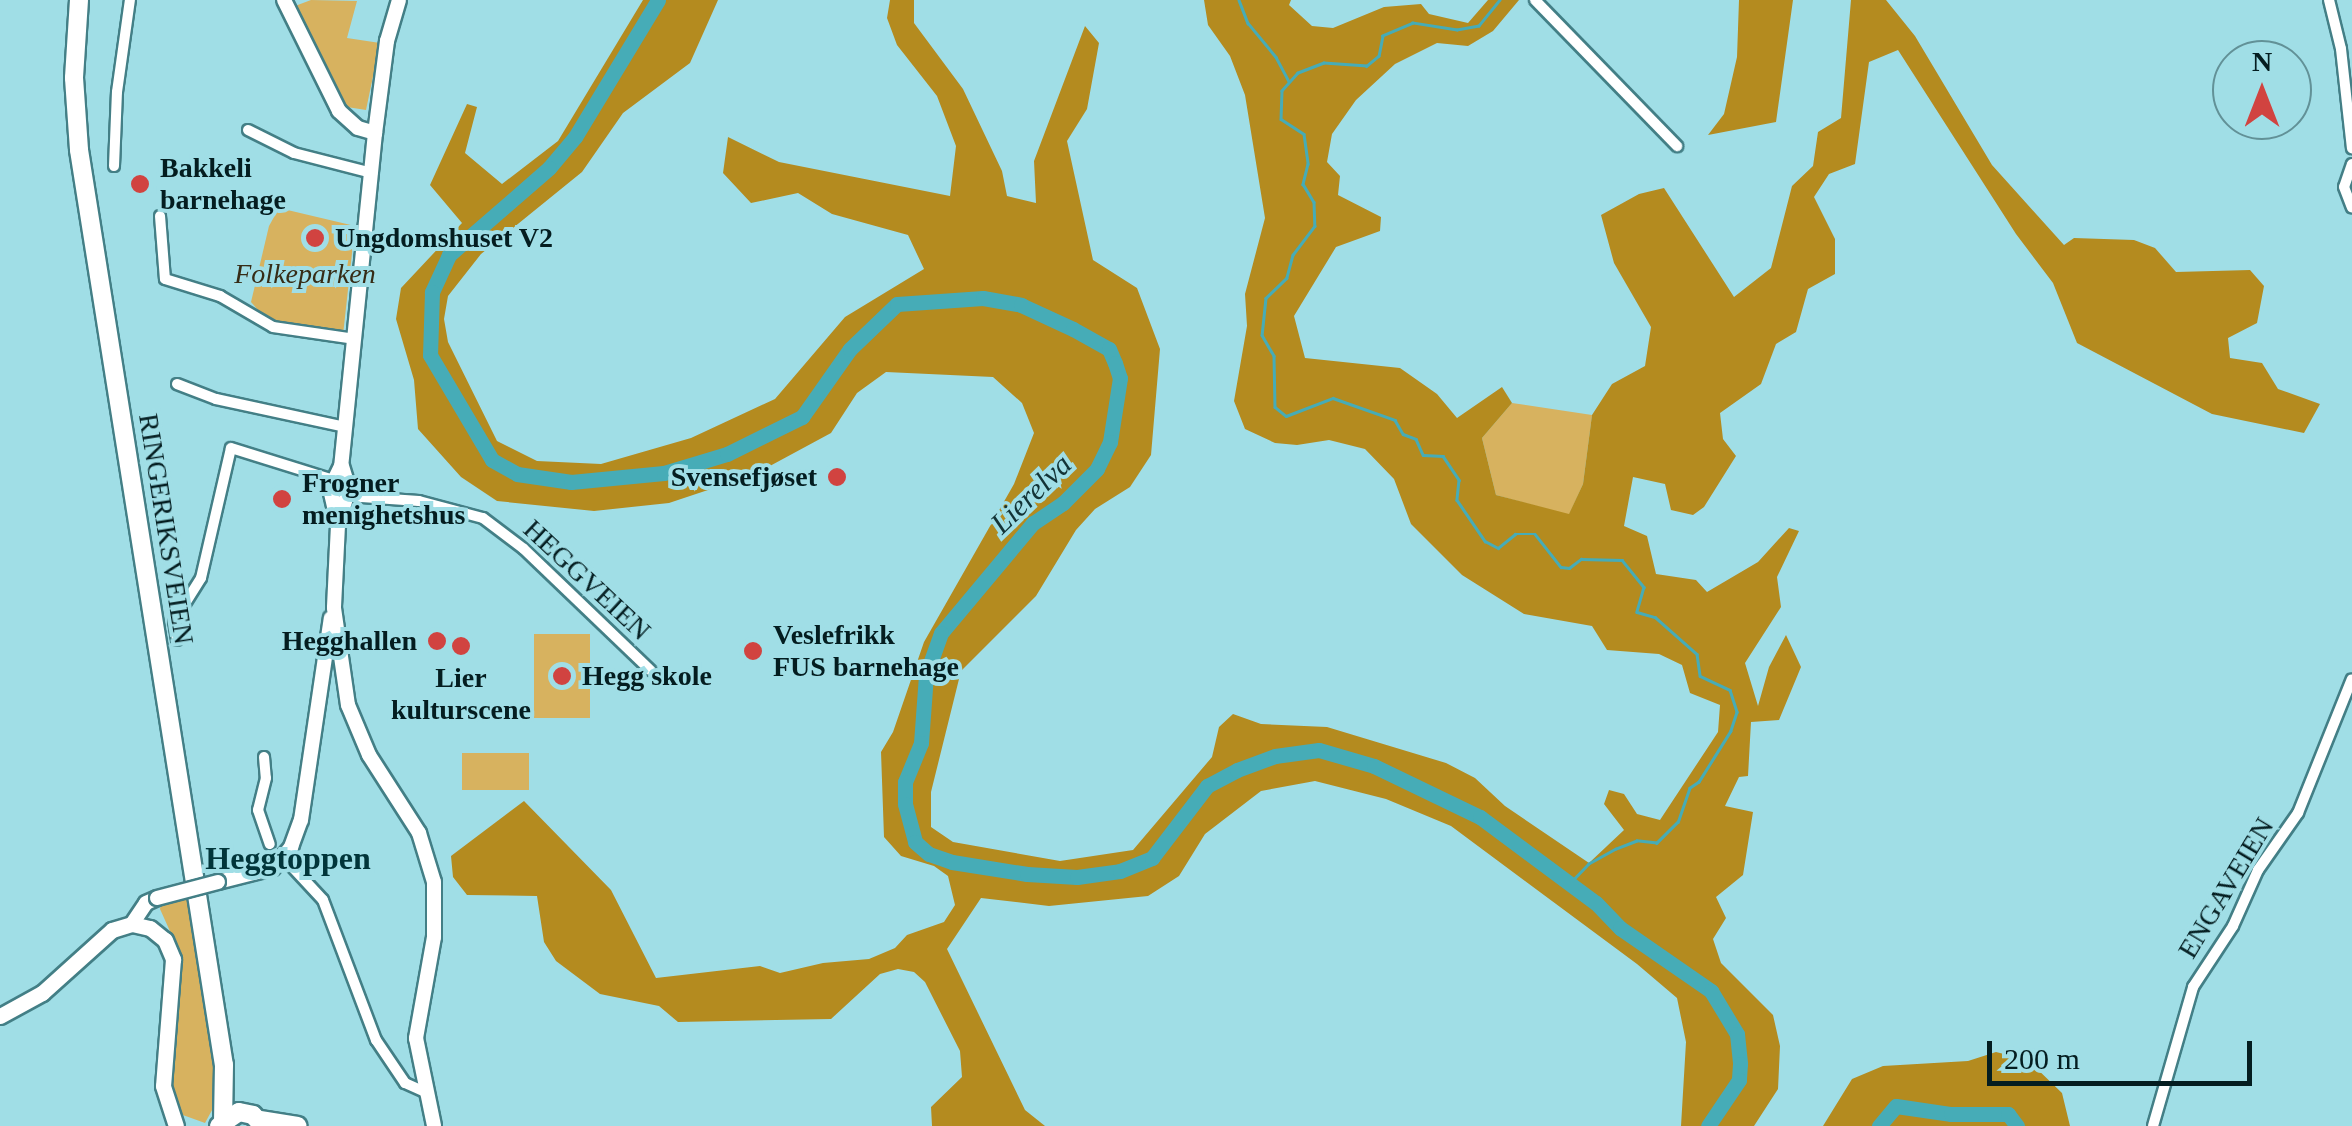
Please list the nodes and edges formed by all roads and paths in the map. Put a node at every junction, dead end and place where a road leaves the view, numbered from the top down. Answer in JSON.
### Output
{"nodes":[{"id":1,"x":80,"y":0,"type":"edge"},
{"id":2,"x":130,"y":0,"type":"edge"},
{"id":3,"x":284,"y":0,"type":"edge"},
{"id":4,"x":399,"y":0,"type":"edge"},
{"id":5,"x":1535,"y":0,"type":"edge"},
{"id":6,"x":2329,"y":0,"type":"edge"},
{"id":7,"x":376,"y":126,"type":"junction"},
{"id":8,"x":248,"y":130,"type":"dead end"},
{"id":9,"x":1677,"y":146,"type":"dead end"},
{"id":10,"x":2352,"y":148,"type":"edge"},
{"id":11,"x":2352,"y":164,"type":"edge"},
{"id":12,"x":114,"y":166,"type":"dead end"},
{"id":13,"x":372,"y":173,"type":"junction"},
{"id":14,"x":2352,"y":208,"type":"edge"},
{"id":15,"x":160,"y":216,"type":"dead end"},
{"id":16,"x":356,"y":339,"type":"junction"},
{"id":17,"x":177,"y":384,"type":"dead end"},
{"id":18,"x":346,"y":427,"type":"junction"},
{"id":19,"x":341,"y":487,"type":"junction"},
{"id":20,"x":334,"y":608,"type":"junction"},
{"id":21,"x":177,"y":640,"type":"dead end"},
{"id":22,"x":650,"y":670,"type":"dead end"},
{"id":23,"x":2352,"y":679,"type":"edge"},
{"id":24,"x":264,"y":758,"type":"dead end"},
{"id":25,"x":270,"y":844,"type":"dead end"},
{"id":26,"x":284,"y":858,"type":"junction"},
{"id":27,"x":158,"y":898,"type":"junction"},
{"id":28,"x":132,"y":924,"type":"junction"},
{"id":29,"x":150,"y":928,"type":"junction"},
{"id":30,"x":0,"y":1016,"type":"edge"},
{"id":31,"x":224,"y":1065,"type":"junction"},
{"id":32,"x":425,"y":1092,"type":"junction"},
{"id":33,"x":174,"y":1120,"type":"edge"},
{"id":34,"x":256,"y":1120,"type":"edge"},
{"id":35,"x":221,"y":1123,"type":"edge"},
{"id":36,"x":433,"y":1125,"type":"edge"},
{"id":37,"x":188,"y":1126,"type":"edge"},
{"id":38,"x":298,"y":1126,"type":"edge"},
{"id":39,"x":2153,"y":1126,"type":"edge"}],
"edges":[{"from":1,"to":31,"type":"main road","name":"RINGERIKSVEIEN"},
{"from":2,"to":12,"type":"street"},
{"from":3,"to":7,"type":"street"},
{"from":4,"to":7,"type":"street"},
{"from":5,"to":9,"type":"street"},
{"from":6,"to":10,"type":"street"},
{"from":7,"to":13,"type":"street"},
{"from":8,"to":13,"type":"street"},
{"from":11,"to":14,"type":"street"},
{"from":13,"to":16,"type":"street"},
{"from":15,"to":16,"type":"street"},
{"from":16,"to":18,"type":"street"},
{"from":17,"to":18,"type":"street"},
{"from":18,"to":19,"type":"street"},
{"from":19,"to":20,"type":"street"},
{"from":19,"to":21,"type":"street"},
{"from":19,"to":22,"type":"street","name":"HEGGVEIEN"},
{"from":20,"to":26,"type":"street"},
{"from":20,"to":32,"type":"street"},
{"from":23,"to":39,"type":"street","name":"ENGAVEIEN"},
{"from":24,"to":25,"type":"street"},
{"from":26,"to":27,"type":"street","bridge":true},
{"from":26,"to":32,"type":"street"},
{"from":27,"to":28,"type":"street"},
{"from":27,"to":29,"type":"street"},
{"from":28,"to":29,"type":"main road"},
{"from":28,"to":30,"type":"main road"},
{"from":29,"to":33,"type":"main road"},
{"from":31,"to":34,"type":"main road","name":"RINGERIKSVEIEN"},
{"from":31,"to":35,"type":"main road","name":"RINGERIKSVEIEN"},
{"from":32,"to":36,"type":"street"},
{"from":33,"to":37,"type":"main road"},
{"from":34,"to":35,"type":"main road"},
{"from":34,"to":38,"type":"main road"}]}
